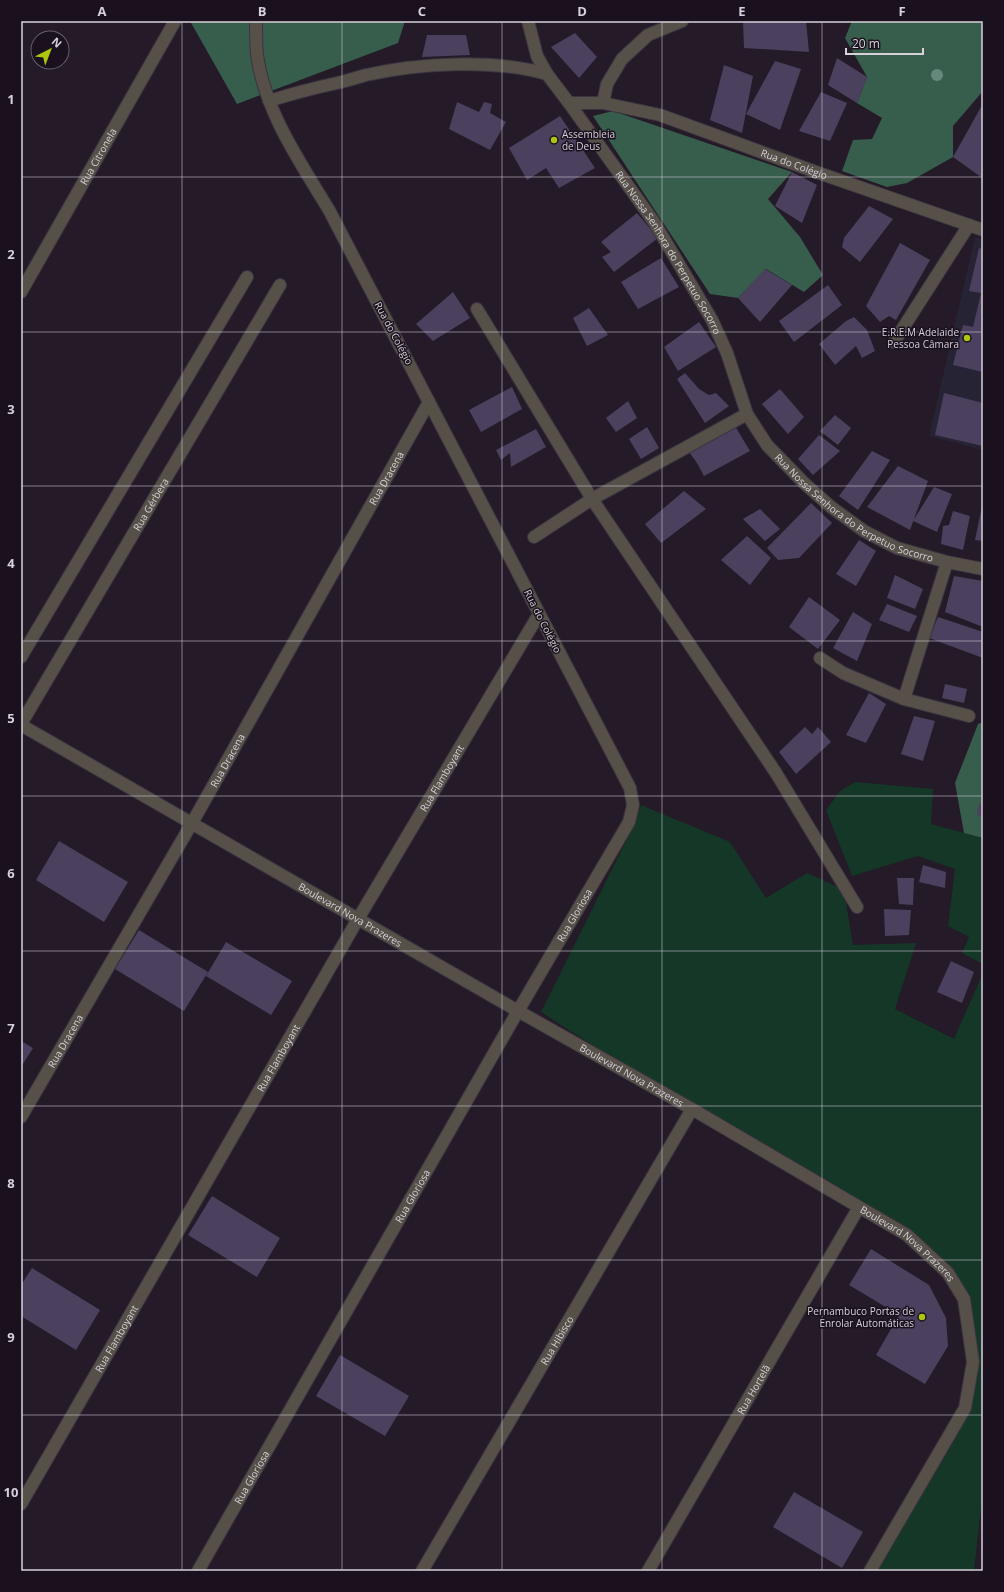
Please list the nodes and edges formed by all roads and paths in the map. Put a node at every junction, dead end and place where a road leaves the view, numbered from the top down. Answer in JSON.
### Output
{"nodes":[{"id":1,"x":175,"y":21,"type":"edge"},
{"id":2,"x":256,"y":21,"type":"edge"},
{"id":3,"x":528,"y":21,"type":"edge"},
{"id":4,"x":682,"y":21,"type":"edge"},
{"id":5,"x":547,"y":74,"type":"junction"},
{"id":6,"x":269,"y":101,"type":"junction"},
{"id":7,"x":569,"y":103,"type":"junction"},
{"id":8,"x":603,"y":103,"type":"junction"},
{"id":9,"x":969,"y":225,"type":"junction"},
{"id":10,"x":983,"y":230,"type":"edge"},
{"id":11,"x":247,"y":277,"type":"dead end"},
{"id":12,"x":280,"y":285,"type":"dead end"},
{"id":13,"x":21,"y":292,"type":"edge"},
{"id":14,"x":477,"y":309,"type":"dead end"},
{"id":15,"x":894,"y":342,"type":"dead end"},
{"id":16,"x":429,"y":402,"type":"junction"},
{"id":17,"x":747,"y":414,"type":"junction"},
{"id":18,"x":592,"y":499,"type":"junction"},
{"id":19,"x":534,"y":537,"type":"dead end"},
{"id":20,"x":947,"y":562,"type":"junction"},
{"id":21,"x":983,"y":569,"type":"edge"},
{"id":22,"x":540,"y":614,"type":"junction"},
{"id":23,"x":21,"y":657,"type":"edge"},
{"id":24,"x":820,"y":658,"type":"dead end"},
{"id":25,"x":904,"y":699,"type":"junction"},
{"id":26,"x":970,"y":716,"type":"dead end"},
{"id":27,"x":21,"y":725,"type":"edge"},
{"id":28,"x":629,"y":822,"type":"joint"},
{"id":29,"x":192,"y":823,"type":"junction"},
{"id":30,"x":857,"y":907,"type":"dead end"},
{"id":31,"x":358,"y":919,"type":"junction"},
{"id":32,"x":518,"y":1011,"type":"junction"},
{"id":33,"x":692,"y":1109,"type":"junction"},
{"id":34,"x":21,"y":1117,"type":"edge"},
{"id":35,"x":859,"y":1207,"type":"junction"},
{"id":36,"x":21,"y":1504,"type":"edge"},
{"id":37,"x":198,"y":1571,"type":"edge"},
{"id":38,"x":422,"y":1571,"type":"edge"},
{"id":39,"x":648,"y":1571,"type":"edge"},
{"id":40,"x":870,"y":1571,"type":"edge"}],
"edges":[{"from":1,"to":13,"type":"street","name":"Rua Citronela"},
{"from":2,"to":6,"type":"street","name":"Rua do Colégio"},
{"from":3,"to":5,"type":"street"},
{"from":4,"to":8,"type":"street"},
{"from":5,"to":6,"type":"street"},
{"from":5,"to":7,"type":"street"},
{"from":6,"to":16,"type":"street","name":"Rua do Colégio"},
{"from":7,"to":8,"type":"street","name":"Rua do Colégio"},
{"from":7,"to":17,"type":"street","name":"Rua Nossa Senhora do Perpetuo Socorro"},
{"from":8,"to":9,"type":"street","name":"Rua do Colégio"},
{"from":9,"to":10,"type":"street","name":"Rua do Colégio"},
{"from":9,"to":15,"type":"street"},
{"from":11,"to":23,"type":"street"},
{"from":12,"to":27,"type":"street","name":"Rua Gérbera"},
{"from":14,"to":18,"type":"street"},
{"from":16,"to":22,"type":"street","name":"Rua do Colégio"},
{"from":16,"to":29,"type":"street","name":"Rua Dracena"},
{"from":17,"to":18,"type":"street"},
{"from":17,"to":20,"type":"street","name":"Rua Nossa Senhora do Perpetuo Socorro"},
{"from":18,"to":19,"type":"street"},
{"from":18,"to":30,"type":"street"},
{"from":20,"to":21,"type":"street","name":"Rua Nossa Senhora do Perpetuo Socorro"},
{"from":20,"to":25,"type":"street"},
{"from":22,"to":28,"type":"street","name":"Rua do Colégio"},
{"from":22,"to":31,"type":"street","name":"Rua Flamboyant"},
{"from":24,"to":25,"type":"street"},
{"from":25,"to":26,"type":"street"},
{"from":27,"to":29,"type":"street","name":"Boulevard Nova Prazeres"},
{"from":28,"to":32,"type":"street","name":"Rua Gloriosa"},
{"from":29,"to":31,"type":"street","name":"Boulevard Nova Prazeres"},
{"from":29,"to":34,"type":"street","name":"Rua Dracena"},
{"from":31,"to":32,"type":"street","name":"Boulevard Nova Prazeres"},
{"from":31,"to":36,"type":"street","name":"Rua Flamboyant"},
{"from":32,"to":33,"type":"street","name":"Boulevard Nova Prazeres"},
{"from":32,"to":37,"type":"street","name":"Rua Gloriosa"},
{"from":33,"to":35,"type":"street","name":"Boulevard Nova Prazeres"},
{"from":33,"to":38,"type":"street","name":"Rua Hibisco"},
{"from":35,"to":39,"type":"street","name":"Rua Hortelã"},
{"from":35,"to":40,"type":"street","name":"Boulevard Nova Prazeres"}]}
